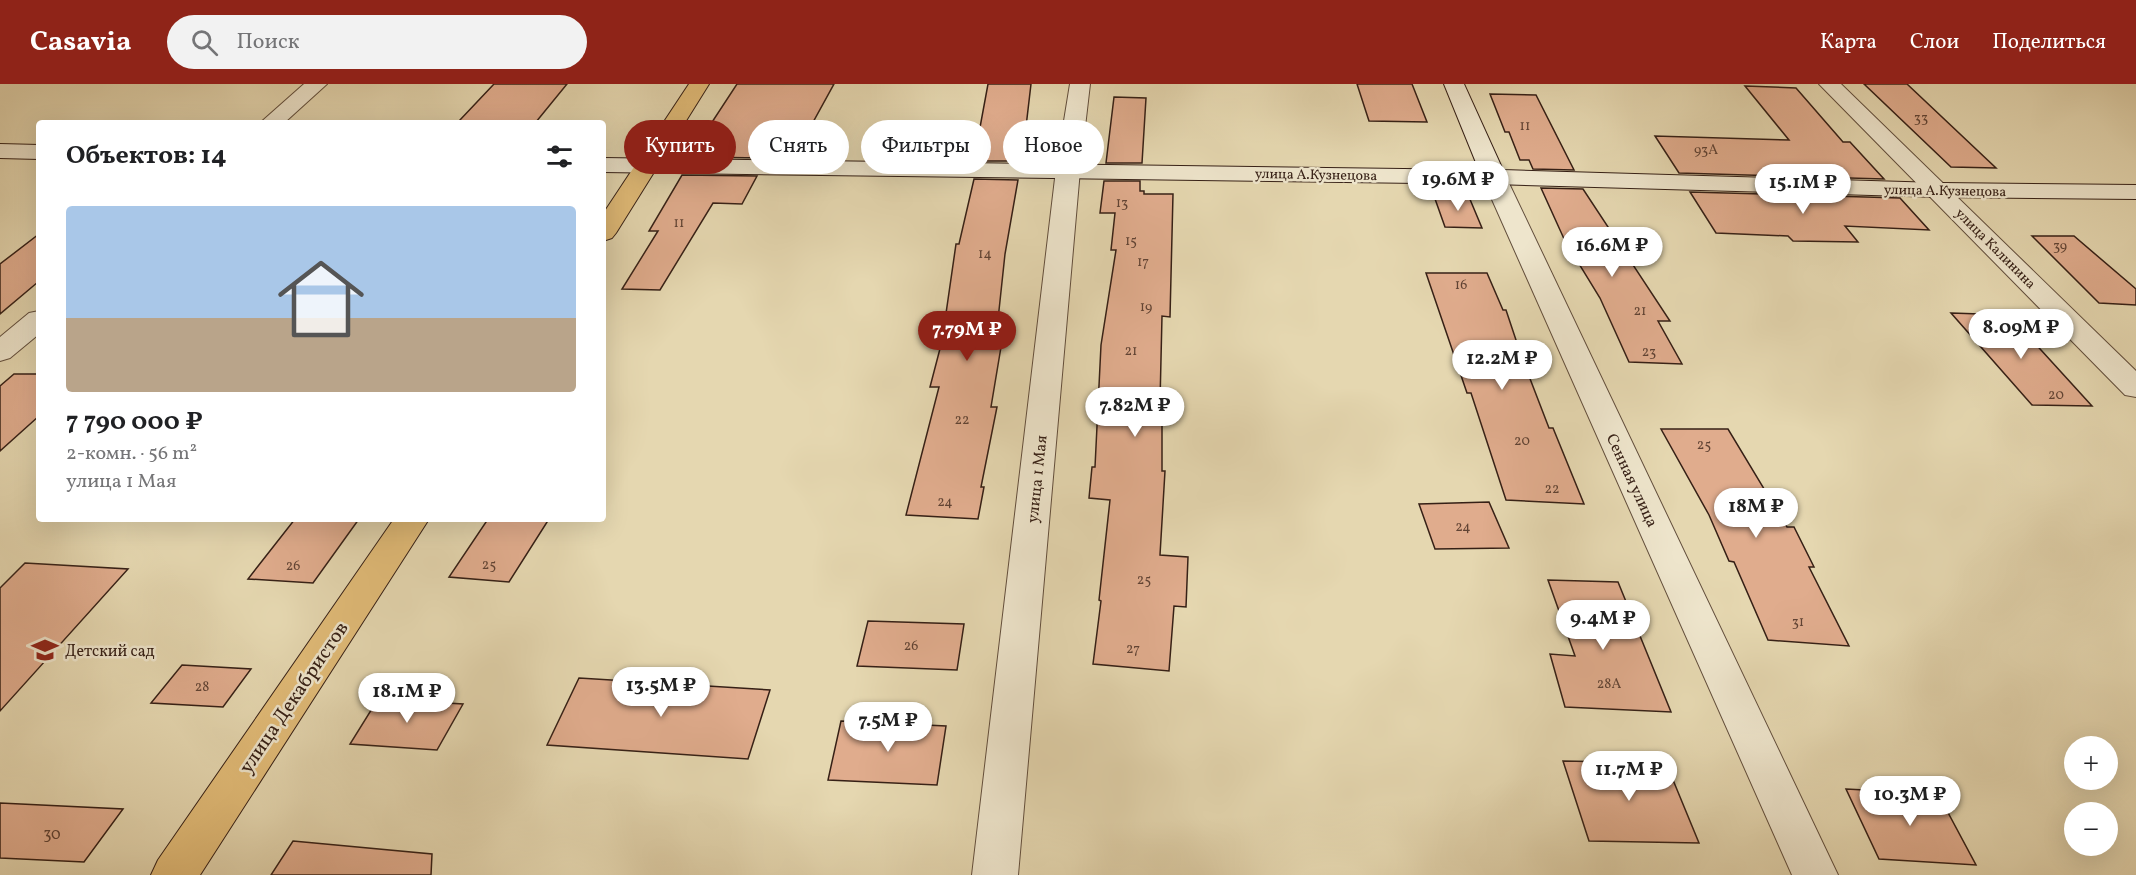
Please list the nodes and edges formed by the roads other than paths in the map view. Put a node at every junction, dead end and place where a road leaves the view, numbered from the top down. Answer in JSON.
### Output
{"nodes":[{"id":1,"x":316,"y":84,"type":"edge"},
{"id":2,"x":699,"y":84,"type":"edge"},
{"id":3,"x":1080,"y":84,"type":"edge"},
{"id":4,"x":1454,"y":84,"type":"edge"},
{"id":5,"x":1829,"y":84,"type":"edge"},
{"id":6,"x":274,"y":120,"type":"edge"},
{"id":7,"x":676,"y":120,"type":"edge"},
{"id":8,"x":1075,"y":120,"type":"edge"},
{"id":9,"x":0,"y":151,"type":"edge"},
{"id":10,"x":36,"y":152,"type":"edge"},
{"id":11,"x":606,"y":165,"type":"edge"},
{"id":12,"x":624,"y":165,"type":"edge"},
{"id":13,"x":736,"y":167,"type":"edge"},
{"id":14,"x":1003,"y":169,"type":"edge"},
{"id":15,"x":1104,"y":171,"type":"edge"},
{"id":16,"x":642,"y":174,"type":"edge"},
{"id":17,"x":1068,"y":174,"type":"edge"},
{"id":18,"x":1494,"y":177,"type":"junction"},
{"id":19,"x":1939,"y":190,"type":"junction"},
{"id":20,"x":2136,"y":192,"type":"edge"},
{"id":21,"x":606,"y":228,"type":"edge"},
{"id":22,"x":36,"y":322,"type":"edge"},
{"id":23,"x":0,"y":352,"type":"edge"},
{"id":24,"x":2136,"y":388,"type":"edge"},
{"id":25,"x":410,"y":522,"type":"edge"},
{"id":26,"x":174,"y":875,"type":"edge"},
{"id":27,"x":995,"y":875,"type":"edge"},
{"id":28,"x":1815,"y":875,"type":"edge"}],
"edges":[{"from":1,"to":6,"type":"street"},
{"from":2,"to":7,"type":"main road"},
{"from":3,"to":8,"type":"street","name":"улица 1 Мая"},
{"from":4,"to":18,"type":"street","name":"Сенная улица"},
{"from":5,"to":19,"type":"street","name":"улица Калинина"},
{"from":9,"to":10,"type":"street"},
{"from":11,"to":12,"type":"street","name":"улица А.Кузнецова"},
{"from":13,"to":14,"type":"street","name":"улица А.Кузнецова"},
{"from":15,"to":18,"type":"street","name":"улица А.Кузнецова"},
{"from":16,"to":21,"type":"main road"},
{"from":17,"to":27,"type":"street","name":"улица 1 Мая"},
{"from":18,"to":19,"type":"street","name":"улица А.Кузнецова"},
{"from":18,"to":28,"type":"street","name":"Сенная улица"},
{"from":19,"to":20,"type":"street","name":"улица А.Кузнецова"},
{"from":19,"to":24,"type":"street","name":"улица Калинина"},
{"from":22,"to":23,"type":"street"},
{"from":25,"to":26,"type":"main road","name":"улица Декабристов"}]}
